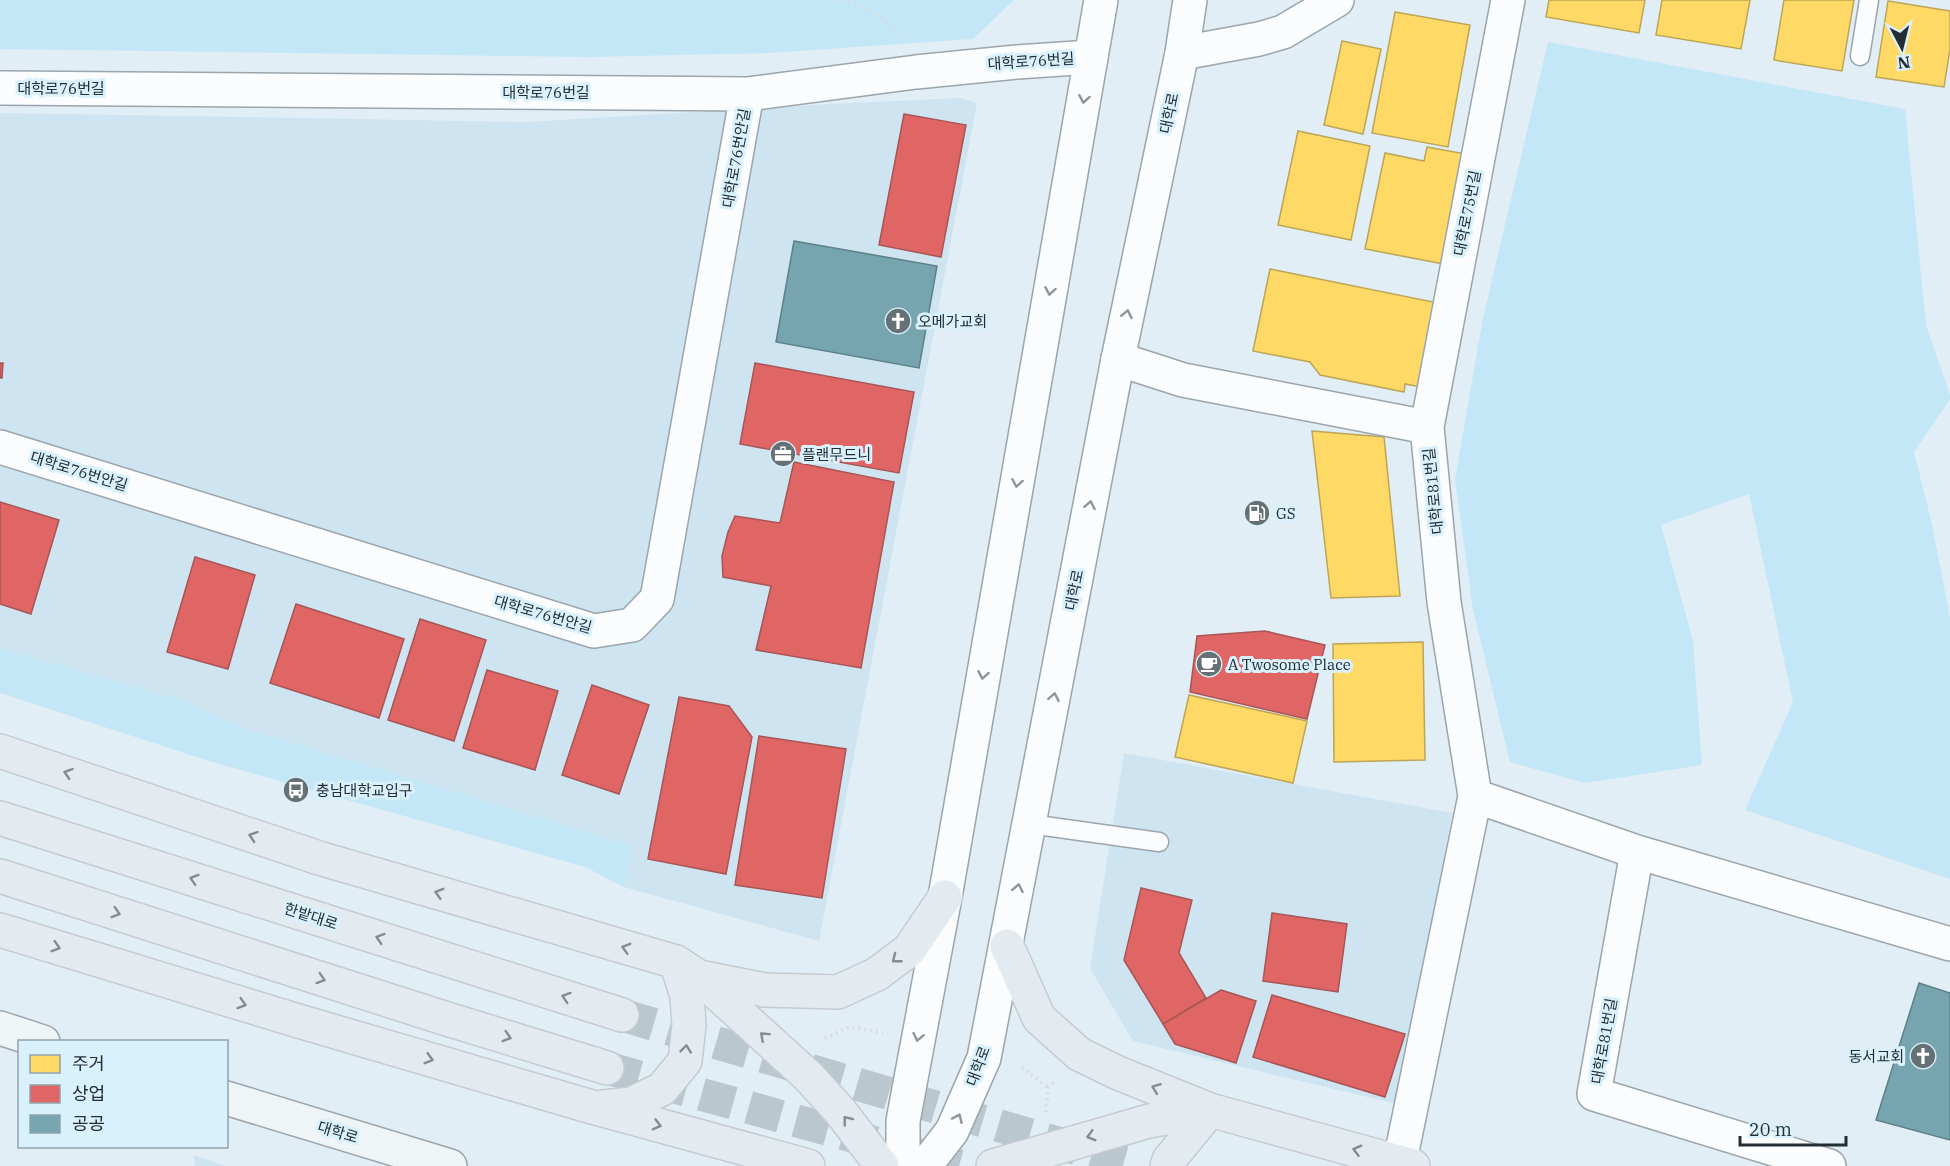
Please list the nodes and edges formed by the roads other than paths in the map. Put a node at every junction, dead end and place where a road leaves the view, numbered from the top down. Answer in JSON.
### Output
{"nodes":[{"id":1,"x":1101,"y":0,"type":"edge"},
{"id":2,"x":1190,"y":0,"type":"edge"},
{"id":3,"x":1338,"y":0,"type":"edge"},
{"id":4,"x":1508,"y":0,"type":"edge"},
{"id":5,"x":1869,"y":0,"type":"edge"},
{"id":6,"x":1182,"y":52,"type":"junction"},
{"id":7,"x":1860,"y":56,"type":"dead end"},
{"id":8,"x":1091,"y":57,"type":"junction"},
{"id":9,"x":0,"y":88,"type":"edge"},
{"id":10,"x":747,"y":94,"type":"junction"},
{"id":11,"x":1118,"y":359,"type":"junction"},
{"id":12,"x":1426,"y":427,"type":"junction"},
{"id":13,"x":0,"y":447,"type":"edge"},
{"id":14,"x":0,"y":751,"type":"edge"},
{"id":15,"x":1475,"y":796,"type":"junction"},
{"id":16,"x":0,"y":818,"type":"edge"},
{"id":17,"x":1030,"y":824,"type":"junction"},
{"id":18,"x":1159,"y":842,"type":"dead end"},
{"id":19,"x":1637,"y":852,"type":"junction"},
{"id":20,"x":0,"y":876,"type":"edge"},
{"id":21,"x":945,"y":897,"type":"junction"},
{"id":22,"x":0,"y":930,"type":"edge"},
{"id":23,"x":1950,"y":944,"type":"edge"},
{"id":24,"x":1007,"y":946,"type":"junction"},
{"id":25,"x":688,"y":970,"type":"junction"},
{"id":26,"x":622,"y":1015,"type":"tunnel mouth"},
{"id":27,"x":0,"y":1028,"type":"edge"},
{"id":28,"x":40,"y":1040,"type":"edge"},
{"id":29,"x":607,"y":1068,"type":"tunnel mouth"},
{"id":30,"x":228,"y":1099,"type":"edge"},
{"id":31,"x":592,"y":1107,"type":"junction"},
{"id":32,"x":1210,"y":1110,"type":"junction"},
{"id":33,"x":1406,"y":1164,"type":"edge"},
{"id":34,"x":450,"y":1166,"type":"edge"},
{"id":35,"x":808,"y":1166,"type":"edge"},
{"id":36,"x":882,"y":1166,"type":"edge"},
{"id":37,"x":903,"y":1166,"type":"edge"},
{"id":38,"x":925,"y":1166,"type":"edge"},
{"id":39,"x":993,"y":1166,"type":"edge"},
{"id":40,"x":1167,"y":1166,"type":"edge"},
{"id":41,"x":1829,"y":1166,"type":"edge"}],
"edges":[{"from":1,"to":8,"type":"street"},
{"from":2,"to":6,"type":"street","name":"대학로"},
{"from":3,"to":6,"type":"street"},
{"from":4,"to":12,"type":"street","name":"대학로75번길"},
{"from":5,"to":7,"type":"lane"},
{"from":11,"to":6,"type":"street","name":"대학로","one_way":true},
{"from":8,"to":10,"type":"street","name":"대학로76번길"},
{"from":8,"to":21,"type":"street","one_way":true},
{"from":9,"to":10,"type":"street","name":"대학로76번길"},
{"from":10,"to":13,"type":"street","name":"대학로76번안길"},
{"from":11,"to":12,"type":"street","name":"대학로81번길"},
{"from":17,"to":11,"type":"street","name":"대학로","one_way":true},
{"from":12,"to":15,"type":"street","name":"대학로81번길"},
{"from":25,"to":14,"type":"main road","one_way":true},
{"from":15,"to":19,"type":"street"},
{"from":15,"to":33,"type":"street","name":"대학로81번길"},
{"from":26,"to":16,"type":"main road","name":"한밭대로","one_way":true},
{"from":17,"to":18,"type":"lane"},
{"from":24,"to":17,"type":"street","name":"대학로","one_way":true},
{"from":19,"to":23,"type":"street"},
{"from":19,"to":41,"type":"street","name":"대학로81번길"},
{"from":20,"to":29,"type":"main road","one_way":true},
{"from":21,"to":25,"type":"main road","one_way":true},
{"from":21,"to":37,"type":"street","one_way":true},
{"from":22,"to":31,"type":"main road","one_way":true},
{"from":32,"to":24,"type":"main road","one_way":true},
{"from":38,"to":24,"type":"street","name":"대학로","one_way":true},
{"from":31,"to":25,"type":"main road","one_way":true},
{"from":36,"to":25,"type":"main road","one_way":true},
{"from":27,"to":28,"type":"main road"},
{"from":30,"to":34,"type":"main road","name":"대학로"},
{"from":31,"to":35,"type":"main road","one_way":true},
{"from":33,"to":32,"type":"main road","one_way":true},
{"from":32,"to":39,"type":"main road","one_way":true},
{"from":32,"to":40,"type":"main road"}]}
